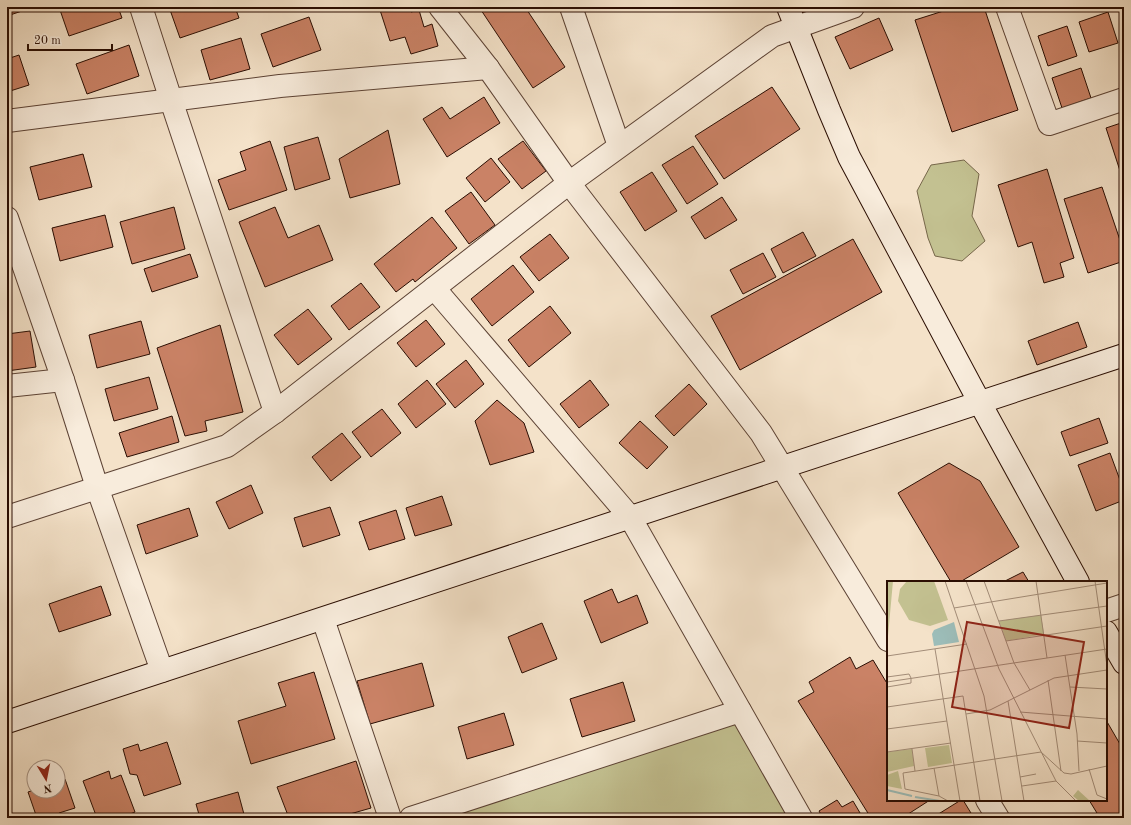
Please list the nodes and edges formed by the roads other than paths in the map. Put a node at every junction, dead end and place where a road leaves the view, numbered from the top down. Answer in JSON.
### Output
{"nodes":[{"id":1,"x":141,"y":7,"type":"edge"},
{"id":2,"x":440,"y":7,"type":"edge"},
{"id":3,"x":571,"y":7,"type":"edge"},
{"id":4,"x":853,"y":7,"type":"edge"},
{"id":5,"x":1006,"y":7,"type":"edge"},
{"id":6,"x":792,"y":17,"type":"edge"},
{"id":7,"x":488,"y":68,"type":"junction"},
{"id":8,"x":1124,"y":99,"type":"edge"},
{"id":9,"x":171,"y":100,"type":"junction"},
{"id":10,"x":7,"y":121,"type":"edge"},
{"id":11,"x":619,"y":146,"type":"junction"},
{"id":12,"x":569,"y":183,"type":"junction"},
{"id":13,"x":7,"y":218,"type":"edge"},
{"id":14,"x":434,"y":288,"type":"junction"},
{"id":15,"x":1124,"y":354,"type":"edge"},
{"id":16,"x":63,"y":380,"type":"junction"},
{"id":17,"x":7,"y":386,"type":"edge"},
{"id":18,"x":980,"y":403,"type":"junction"},
{"id":19,"x":275,"y":412,"type":"junction"},
{"id":20,"x":781,"y":468,"type":"junction"},
{"id":21,"x":97,"y":487,"type":"junction"},
{"id":22,"x":7,"y":517,"type":"edge"},
{"id":23,"x":630,"y":517,"type":"junction"},
{"id":24,"x":1077,"y":581,"type":"edge"},
{"id":25,"x":1124,"y":605,"type":"edge"},
{"id":26,"x":1107,"y":611,"type":"edge"},
{"id":27,"x":323,"y":619,"type":"junction"},
{"id":28,"x":1107,"y":634,"type":"edge"},
{"id":29,"x":887,"y":638,"type":"edge"},
{"id":30,"x":1124,"y":664,"type":"edge"},
{"id":31,"x":162,"y":671,"type":"junction"},
{"id":32,"x":740,"y":711,"type":"junction"},
{"id":33,"x":7,"y":722,"type":"edge"},
{"id":34,"x":988,"y":801,"type":"edge"},
{"id":35,"x":390,"y":818,"type":"edge"},
{"id":36,"x":411,"y":818,"type":"edge"},
{"id":37,"x":801,"y":818,"type":"edge"},
{"id":38,"x":998,"y":818,"type":"edge"}],
"edges":[{"from":1,"to":9,"type":"street"},
{"from":2,"to":7,"type":"street"},
{"from":3,"to":11,"type":"street"},
{"from":4,"to":6,"type":"street"},
{"from":5,"to":8,"type":"street"},
{"from":6,"to":11,"type":"street"},
{"from":6,"to":18,"type":"street"},
{"from":7,"to":9,"type":"street"},
{"from":7,"to":12,"type":"street"},
{"from":9,"to":10,"type":"street"},
{"from":9,"to":19,"type":"street"},
{"from":11,"to":12,"type":"street"},
{"from":12,"to":14,"type":"street"},
{"from":12,"to":20,"type":"street"},
{"from":13,"to":16,"type":"street"},
{"from":14,"to":19,"type":"street"},
{"from":14,"to":23,"type":"street"},
{"from":15,"to":18,"type":"street"},
{"from":16,"to":17,"type":"street"},
{"from":16,"to":21,"type":"street"},
{"from":18,"to":20,"type":"street"},
{"from":18,"to":24,"type":"street"},
{"from":19,"to":21,"type":"street"},
{"from":20,"to":23,"type":"street"},
{"from":20,"to":29,"type":"street"},
{"from":21,"to":22,"type":"street"},
{"from":21,"to":31,"type":"street"},
{"from":23,"to":27,"type":"street"},
{"from":23,"to":32,"type":"street"},
{"from":25,"to":26,"type":"street"},
{"from":27,"to":31,"type":"street"},
{"from":27,"to":35,"type":"street"},
{"from":28,"to":30,"type":"street"},
{"from":31,"to":33,"type":"street"},
{"from":32,"to":36,"type":"street"},
{"from":32,"to":37,"type":"street"},
{"from":34,"to":38,"type":"street"}]}
